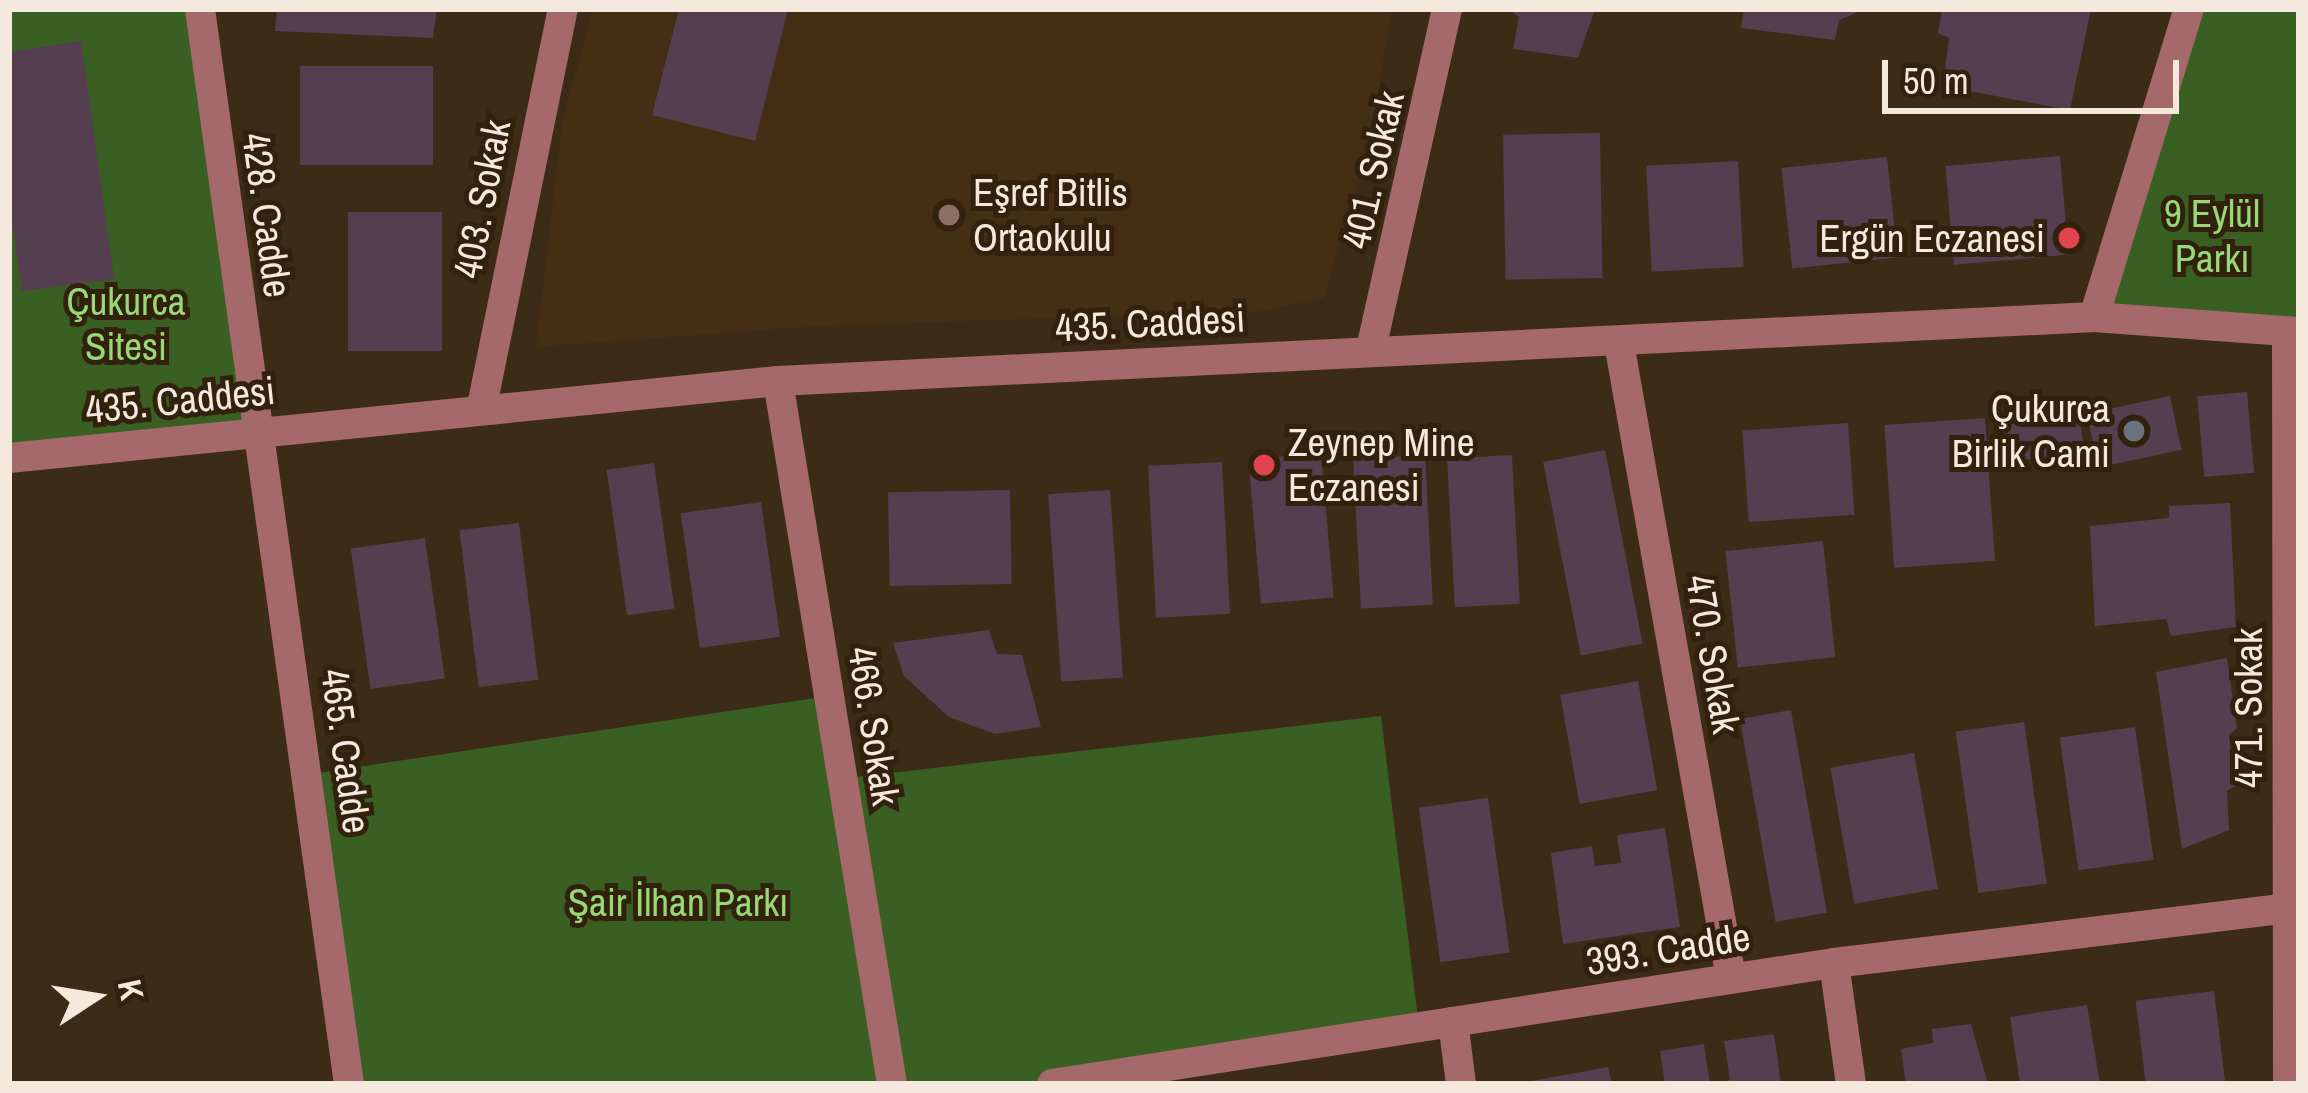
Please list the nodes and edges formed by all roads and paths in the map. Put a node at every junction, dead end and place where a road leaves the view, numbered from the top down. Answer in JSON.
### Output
{"nodes":[{"id":1,"x":200,"y":9,"type":"edge"},
{"id":2,"x":563,"y":9,"type":"edge"},
{"id":3,"x":1447,"y":9,"type":"edge"},
{"id":4,"x":2189,"y":9,"type":"edge"},
{"id":5,"x":2094,"y":317,"type":"junction"},
{"id":6,"x":2293,"y":332,"type":"edge"},
{"id":7,"x":1619,"y":343,"type":"junction"},
{"id":8,"x":1371,"y":349,"type":"junction"},
{"id":9,"x":778,"y":381,"type":"junction"},
{"id":10,"x":482,"y":406,"type":"junction"},
{"id":11,"x":257,"y":431,"type":"junction"},
{"id":12,"x":9,"y":458,"type":"edge"},
{"id":13,"x":2293,"y":907,"type":"edge"},
{"id":14,"x":1834,"y":963,"type":"junction"},
{"id":15,"x":1731,"y":978,"type":"junction"},
{"id":16,"x":1453,"y":1022,"type":"junction"},
{"id":17,"x":350,"y":1084,"type":"edge"},
{"id":18,"x":892,"y":1084,"type":"edge"},
{"id":19,"x":1052,"y":1084,"type":"edge"},
{"id":20,"x":1461,"y":1084,"type":"edge"},
{"id":21,"x":1851,"y":1084,"type":"edge"},
{"id":22,"x":2288,"y":1084,"type":"edge"}],
"edges":[{"from":1,"to":11,"type":"street","name":"428. Cadde"},
{"from":2,"to":10,"type":"street","name":"403. Sokak"},
{"from":3,"to":8,"type":"street","name":"401. Sokak"},
{"from":4,"to":5,"type":"street"},
{"from":5,"to":6,"type":"street","name":"435. Caddesi"},
{"from":5,"to":7,"type":"street","name":"435. Caddesi"},
{"from":6,"to":13,"type":"street","name":"471. Sokak"},
{"from":7,"to":8,"type":"street","name":"435. Caddesi"},
{"from":7,"to":15,"type":"street","name":"470. Sokak"},
{"from":8,"to":9,"type":"street","name":"435. Caddesi"},
{"from":9,"to":10,"type":"street","name":"435. Caddesi"},
{"from":9,"to":18,"type":"street","name":"466. Sokak"},
{"from":10,"to":11,"type":"street","name":"435. Caddesi"},
{"from":11,"to":12,"type":"street","name":"435. Caddesi"},
{"from":11,"to":17,"type":"street","name":"465. Cadde"},
{"from":13,"to":14,"type":"street","name":"393. Cadde"},
{"from":13,"to":22,"type":"street","name":"471. Sokak"},
{"from":14,"to":15,"type":"street","name":"393. Cadde"},
{"from":14,"to":21,"type":"street"},
{"from":15,"to":16,"type":"street","name":"393. Cadde"},
{"from":16,"to":19,"type":"street","name":"393. Cadde"},
{"from":16,"to":20,"type":"street"}]}
